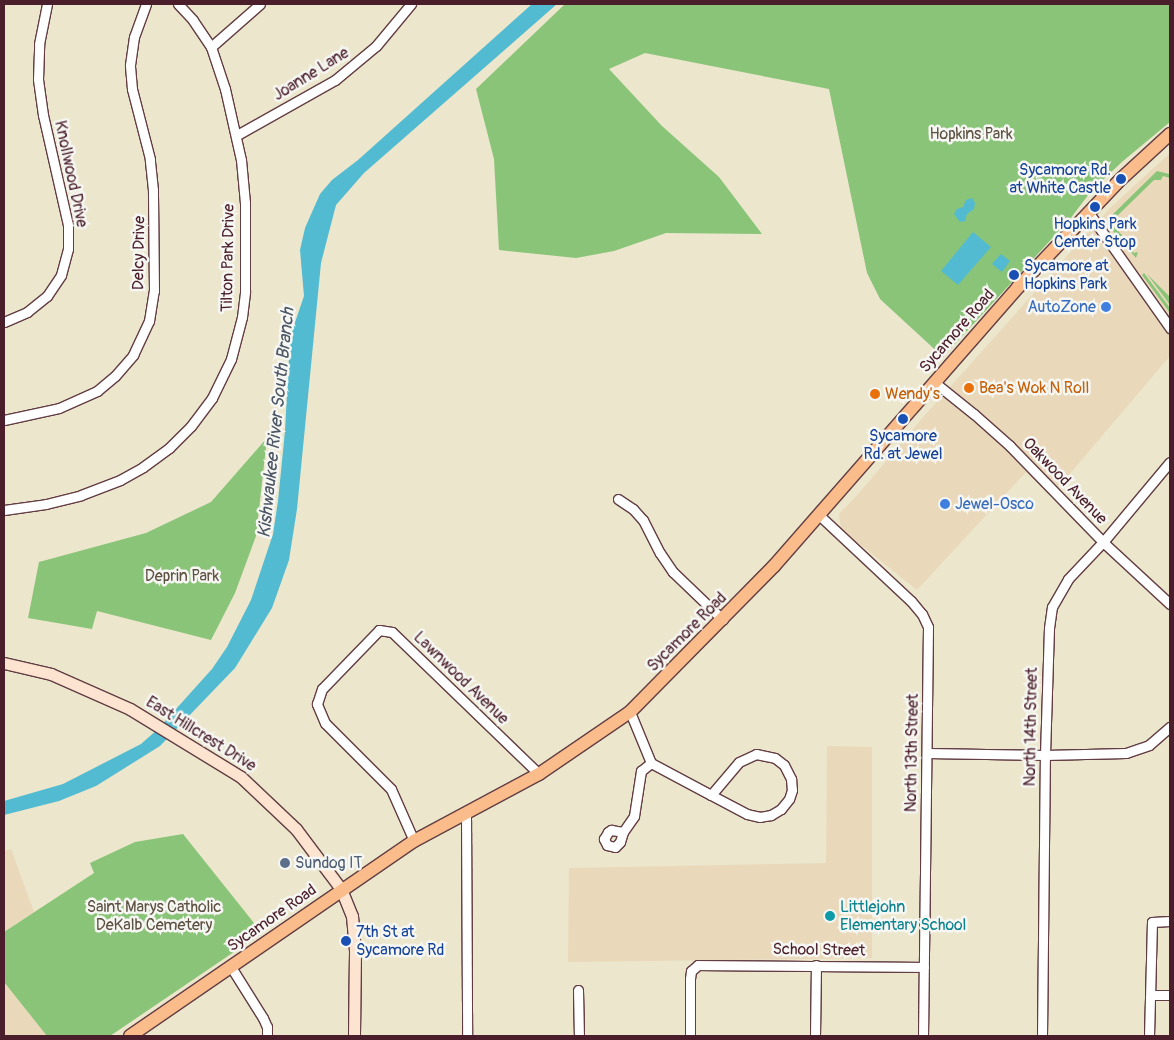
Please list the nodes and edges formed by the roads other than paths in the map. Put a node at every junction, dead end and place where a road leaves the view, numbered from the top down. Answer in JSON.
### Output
{"nodes":[{"id":1,"x":47,"y":4,"type":"edge"},
{"id":2,"x":146,"y":4,"type":"edge"},
{"id":3,"x":178,"y":4,"type":"edge"},
{"id":4,"x":260,"y":4,"type":"edge"},
{"id":5,"x":411,"y":4,"type":"edge"},
{"id":6,"x":211,"y":47,"type":"junction"},
{"id":7,"x":1170,"y":134,"type":"edge"},
{"id":8,"x":237,"y":135,"type":"junction"},
{"id":9,"x":1088,"y":213,"type":"junction"},
{"id":10,"x":4,"y":322,"type":"edge"},
{"id":11,"x":1170,"y":328,"type":"edge"},
{"id":12,"x":934,"y":382,"type":"junction"},
{"id":13,"x":4,"y":420,"type":"edge"},
{"id":14,"x":1170,"y":462,"type":"edge"},
{"id":15,"x":618,"y":499,"type":"dead end"},
{"id":16,"x":4,"y":510,"type":"edge"},
{"id":17,"x":819,"y":515,"type":"junction"},
{"id":18,"x":1103,"y":542,"type":"junction"},
{"id":19,"x":1170,"y":604,"type":"edge"},
{"id":20,"x":723,"y":620,"type":"junction"},
{"id":21,"x":4,"y":663,"type":"edge"},
{"id":22,"x":630,"y":712,"type":"junction"},
{"id":23,"x":1170,"y":727,"type":"edge"},
{"id":24,"x":928,"y":753,"type":"junction"},
{"id":25,"x":1046,"y":755,"type":"junction"},
{"id":26,"x":651,"y":763,"type":"junction"},
{"id":27,"x":539,"y":774,"type":"junction"},
{"id":28,"x":712,"y":795,"type":"junction"},
{"id":29,"x":466,"y":813,"type":"junction"},
{"id":30,"x":623,"y":832,"type":"dead end"},
{"id":31,"x":414,"y":841,"type":"junction"},
{"id":32,"x":342,"y":889,"type":"junction"},
{"id":33,"x":1170,"y":921,"type":"edge"},
{"id":34,"x":816,"y":965,"type":"junction"},
{"id":35,"x":231,"y":967,"type":"junction"},
{"id":36,"x":924,"y":967,"type":"junction"},
{"id":37,"x":578,"y":990,"type":"dead end"},
{"id":38,"x":1151,"y":995,"type":"junction"},
{"id":39,"x":1170,"y":995,"type":"edge"},
{"id":40,"x":130,"y":1036,"type":"edge"},
{"id":41,"x":266,"y":1036,"type":"edge"},
{"id":42,"x":354,"y":1036,"type":"edge"},
{"id":43,"x":467,"y":1036,"type":"edge"},
{"id":44,"x":579,"y":1036,"type":"edge"},
{"id":45,"x":690,"y":1036,"type":"edge"},
{"id":46,"x":815,"y":1036,"type":"edge"},
{"id":47,"x":923,"y":1036,"type":"edge"},
{"id":48,"x":1042,"y":1036,"type":"edge"},
{"id":49,"x":1149,"y":1036,"type":"edge"}],
"edges":[{"from":1,"to":10,"type":"street","name":"Knollwood Drive"},
{"from":2,"to":13,"type":"street","name":"Delcy Drive"},
{"from":3,"to":6,"type":"street","name":"Tilton Park Drive"},
{"from":4,"to":6,"type":"street"},
{"from":5,"to":8,"type":"street","name":"Joanne Lane"},
{"from":6,"to":8,"type":"street","name":"Tilton Park Drive"},
{"from":7,"to":9,"type":"main road","name":"Sycamore Road"},
{"from":8,"to":16,"type":"street","name":"Tilton Park Drive"},
{"from":9,"to":11,"type":"street"},
{"from":9,"to":12,"type":"main road","name":"Sycamore Road"},
{"from":12,"to":17,"type":"main road","name":"Sycamore Road"},
{"from":12,"to":18,"type":"street","name":"Oakwood Avenue"},
{"from":14,"to":18,"type":"street","name":"North 14th Street"},
{"from":15,"to":20,"type":"street"},
{"from":17,"to":20,"type":"main road","name":"Sycamore Road"},
{"from":17,"to":24,"type":"street","name":"North 13th Street"},
{"from":18,"to":19,"type":"street","name":"Oakwood Avenue"},
{"from":18,"to":25,"type":"street","name":"North 14th Street"},
{"from":20,"to":22,"type":"main road","name":"Sycamore Road"},
{"from":21,"to":32,"type":"street","name":"East Hillcrest Drive"},
{"from":22,"to":26,"type":"street"},
{"from":22,"to":27,"type":"main road","name":"Sycamore Road"},
{"from":23,"to":25,"type":"street"},
{"from":24,"to":25,"type":"street"},
{"from":24,"to":36,"type":"street","name":"North 13th Street"},
{"from":25,"to":48,"type":"street","name":"North 14th Street"},
{"from":26,"to":28,"type":"street"},
{"from":26,"to":30,"type":"street"},
{"from":27,"to":29,"type":"main road","name":"Sycamore Road"},
{"from":27,"to":31,"type":"street","name":"Lawnwood Avenue"},
{"from":28,"to":28,"type":"street"},
{"from":29,"to":31,"type":"main road","name":"Sycamore Road"},
{"from":29,"to":43,"type":"street"},
{"from":31,"to":32,"type":"main road","name":"Sycamore Road"},
{"from":32,"to":35,"type":"main road","name":"Sycamore Road"},
{"from":32,"to":42,"type":"street","name":"East Hillcrest Drive"},
{"from":33,"to":38,"type":"street"},
{"from":34,"to":36,"type":"street","name":"School Street"},
{"from":34,"to":45,"type":"street","name":"School Street"},
{"from":34,"to":46,"type":"street"},
{"from":35,"to":40,"type":"main road","name":"Sycamore Road"},
{"from":35,"to":41,"type":"street"},
{"from":36,"to":47,"type":"street","name":"North 13th Street"},
{"from":37,"to":44,"type":"street"},
{"from":38,"to":39,"type":"street"},
{"from":38,"to":49,"type":"street"}]}
